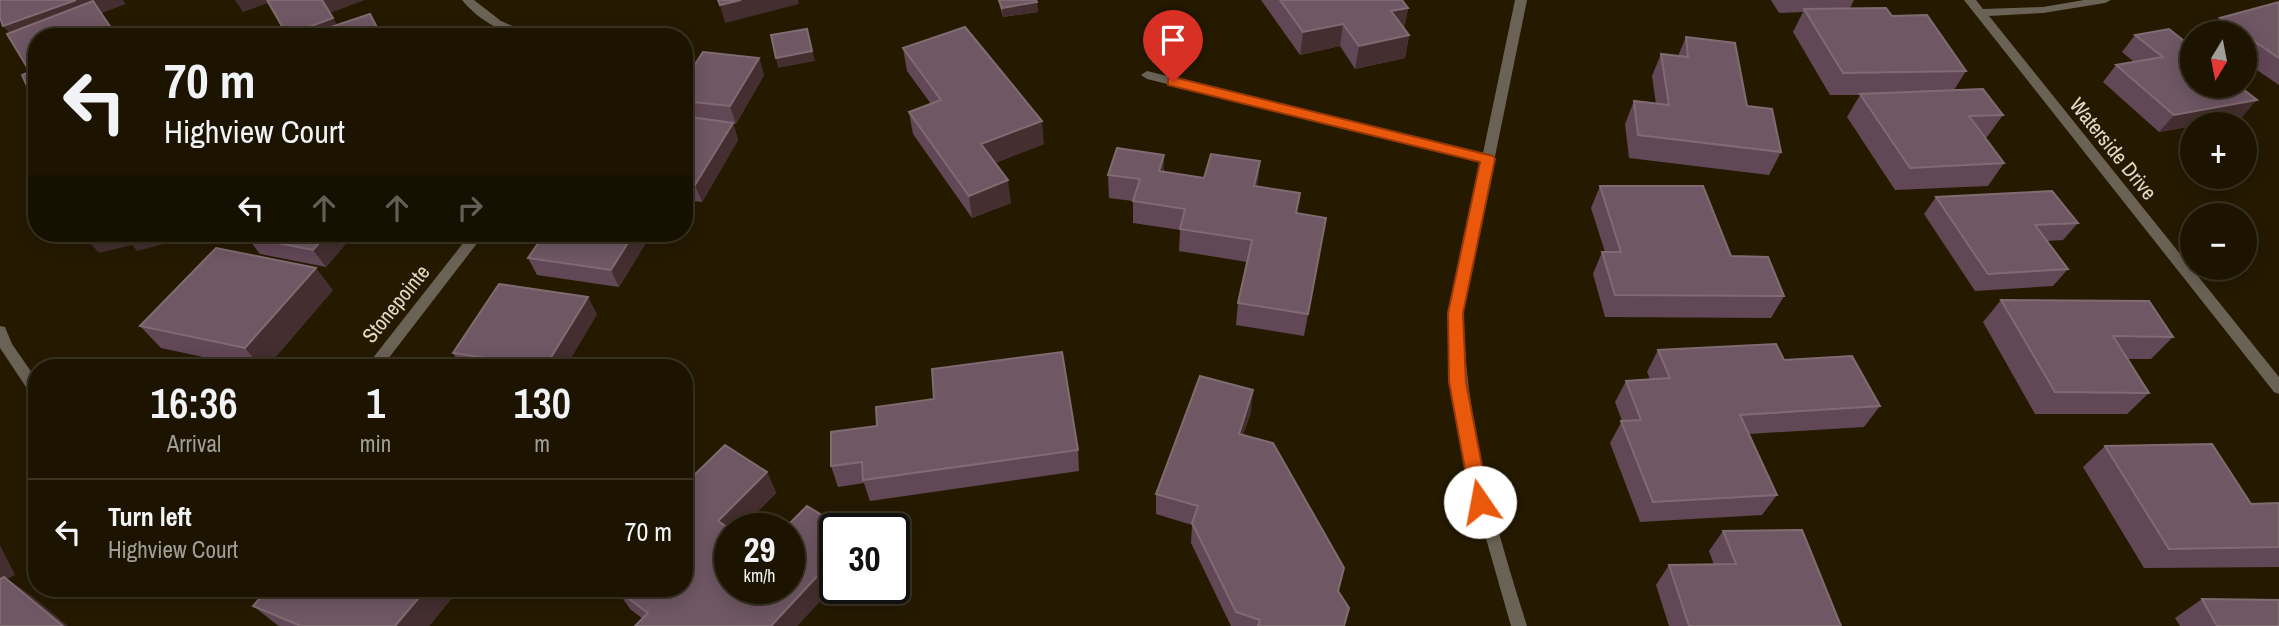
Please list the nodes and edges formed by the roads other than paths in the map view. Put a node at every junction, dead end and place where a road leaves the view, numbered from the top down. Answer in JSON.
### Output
{"nodes":[{"id":1,"x":468,"y":0,"type":"edge"},
{"id":2,"x":1521,"y":0,"type":"edge"},
{"id":3,"x":1970,"y":0,"type":"edge"},
{"id":4,"x":2105,"y":0,"type":"edge"},
{"id":5,"x":1980,"y":13,"type":"junction"},
{"id":6,"x":508,"y":28,"type":"edge"},
{"id":7,"x":1147,"y":75,"type":"dead end"},
{"id":8,"x":1488,"y":159,"type":"junction"},
{"id":9,"x":471,"y":242,"type":"edge"},
{"id":10,"x":0,"y":331,"type":"edge"},
{"id":11,"x":379,"y":359,"type":"edge"},
{"id":12,"x":28,"y":379,"type":"edge"},
{"id":13,"x":2279,"y":388,"type":"edge"},
{"id":14,"x":1519,"y":626,"type":"edge"}],
"edges":[{"from":1,"to":6,"type":"street"},
{"from":2,"to":8,"type":"street"},
{"from":3,"to":5,"type":"street","name":"Waterside Drive"},
{"from":4,"to":5,"type":"street"},
{"from":5,"to":13,"type":"street","name":"Waterside Drive"},
{"from":7,"to":8,"type":"street"},
{"from":8,"to":14,"type":"street"},
{"from":9,"to":11,"type":"street","name":"Stonepointe"},
{"from":10,"to":12,"type":"street"}]}
